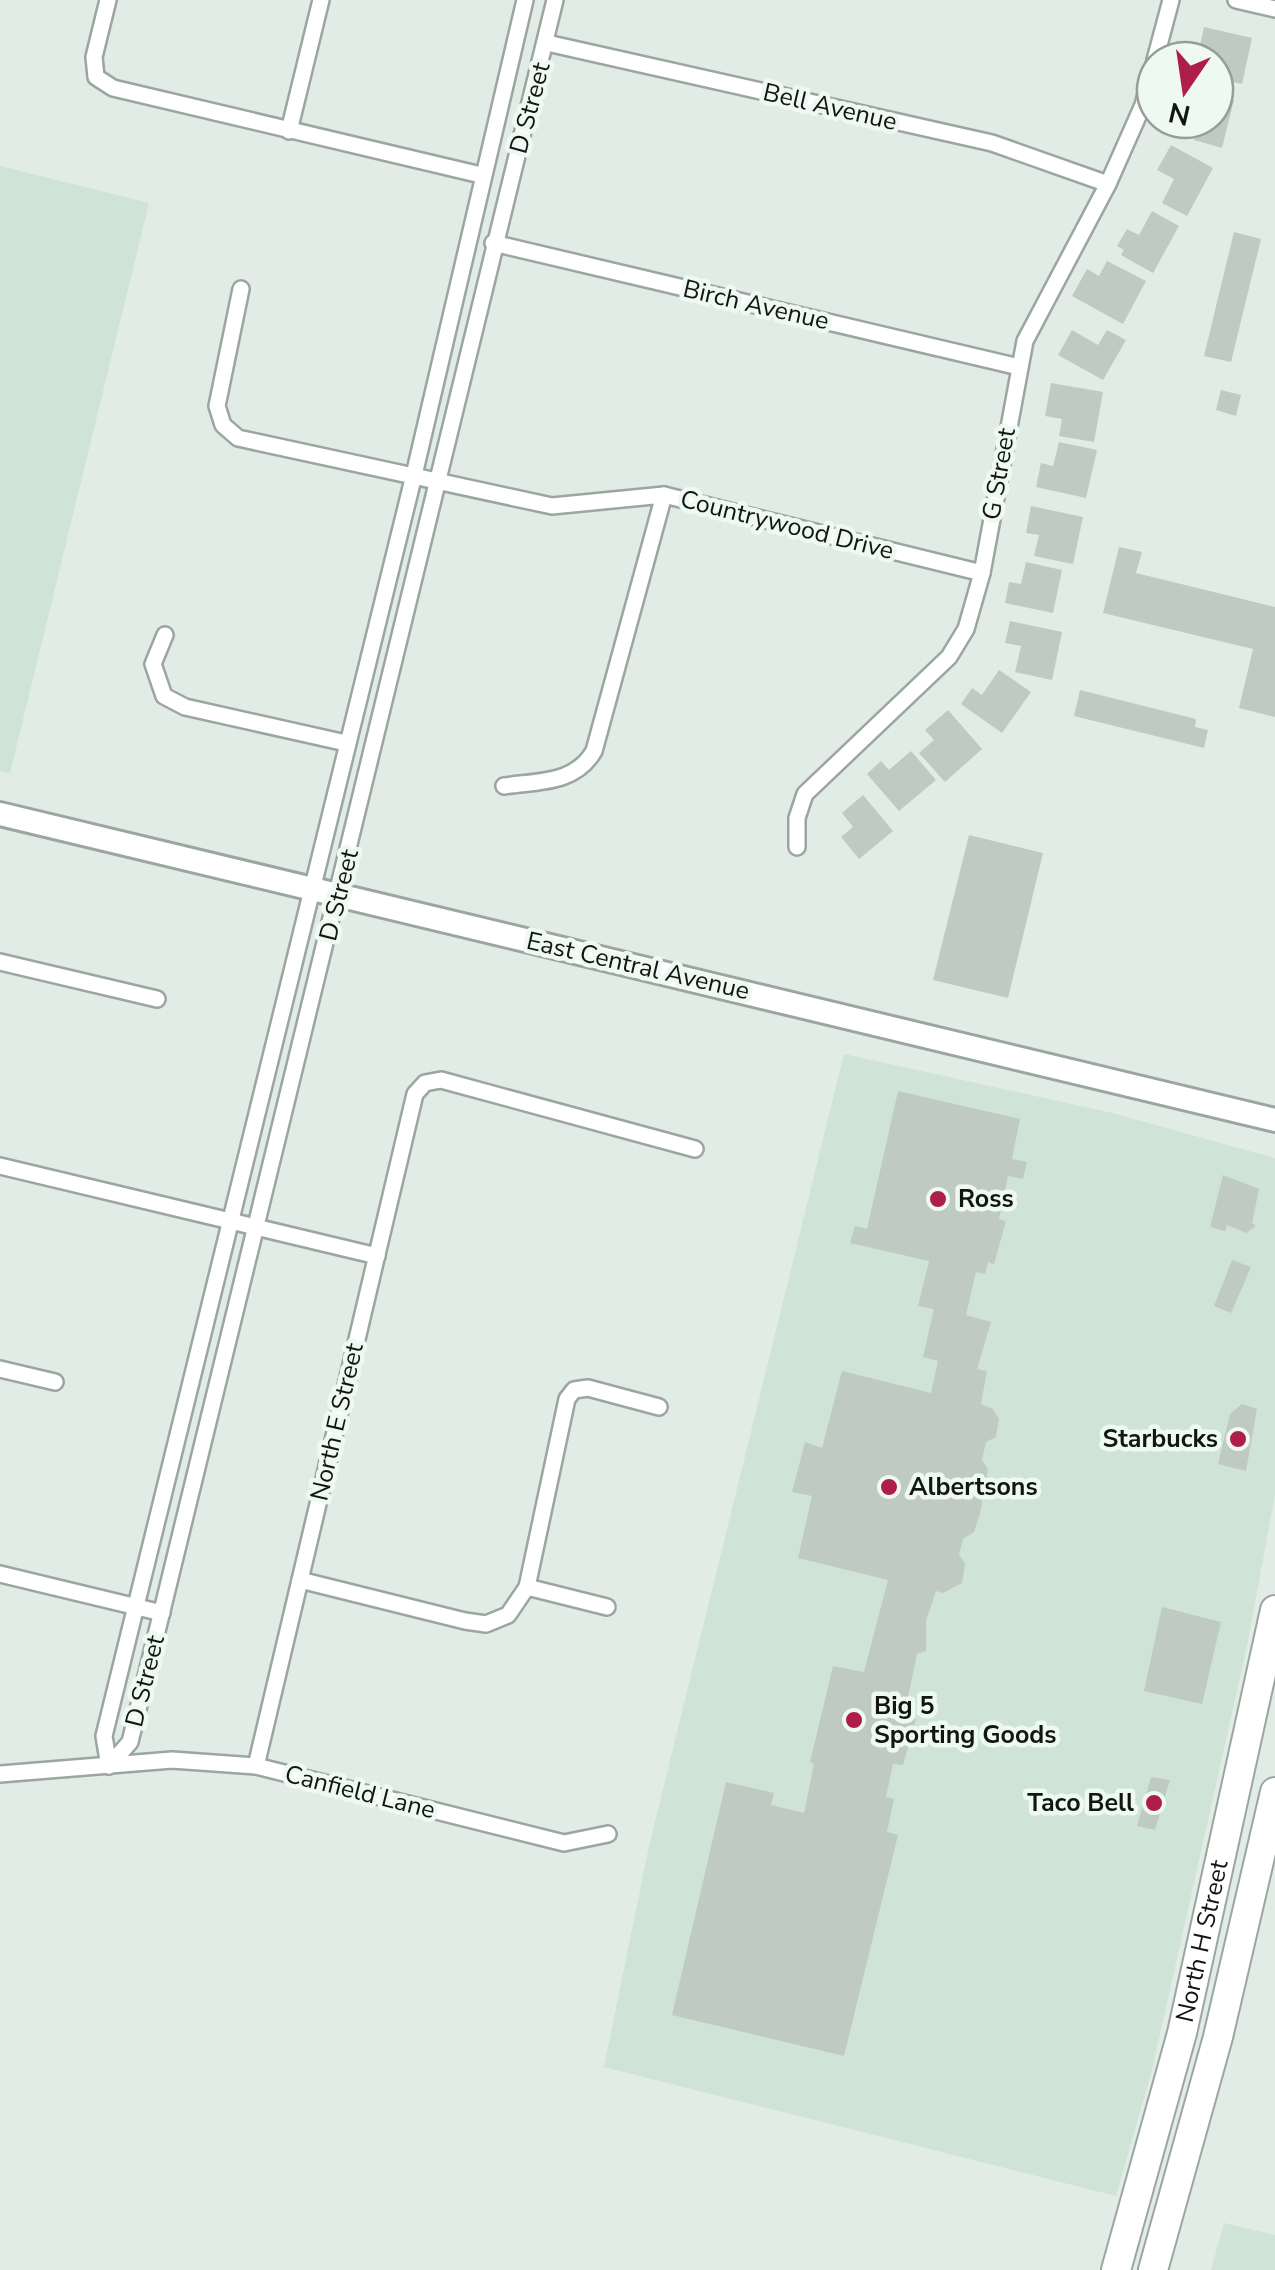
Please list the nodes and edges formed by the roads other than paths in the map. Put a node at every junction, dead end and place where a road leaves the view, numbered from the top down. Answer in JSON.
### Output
{"nodes":[{"id":1,"x":108,"y":0,"type":"edge"},
{"id":2,"x":321,"y":0,"type":"edge"},
{"id":3,"x":525,"y":0,"type":"edge"},
{"id":4,"x":555,"y":0,"type":"edge"},
{"id":5,"x":1171,"y":0,"type":"edge"},
{"id":6,"x":1236,"y":0,"type":"edge"},
{"id":7,"x":1275,"y":9,"type":"edge"},
{"id":8,"x":1160,"y":40,"type":"edge"},
{"id":9,"x":547,"y":44,"type":"junction"},
{"id":10,"x":1135,"y":124,"type":"edge"},
{"id":11,"x":289,"y":131,"type":"junction"},
{"id":12,"x":481,"y":175,"type":"junction"},
{"id":13,"x":1108,"y":184,"type":"junction"},
{"id":14,"x":494,"y":243,"type":"junction"},
{"id":15,"x":241,"y":288,"type":"dead end"},
{"id":16,"x":1018,"y":367,"type":"junction"},
{"id":17,"x":414,"y":475,"type":"junction"},
{"id":18,"x":435,"y":480,"type":"junction"},
{"id":19,"x":664,"y":495,"type":"junction"},
{"id":20,"x":982,"y":573,"type":"junction"},
{"id":21,"x":164,"y":635,"type":"dead end"},
{"id":22,"x":346,"y":743,"type":"junction"},
{"id":23,"x":504,"y":786,"type":"dead end"},
{"id":24,"x":0,"y":814,"type":"edge"},
{"id":25,"x":798,"y":847,"type":"dead end"},
{"id":26,"x":311,"y":887,"type":"junction"},
{"id":27,"x":339,"y":894,"type":"junction"},
{"id":28,"x":0,"y":962,"type":"edge"},
{"id":29,"x":157,"y":999,"type":"dead end"},
{"id":30,"x":1275,"y":1120,"type":"edge"},
{"id":31,"x":695,"y":1149,"type":"dead end"},
{"id":32,"x":0,"y":1166,"type":"edge"},
{"id":33,"x":228,"y":1220,"type":"junction"},
{"id":34,"x":258,"y":1228,"type":"junction"},
{"id":35,"x":377,"y":1256,"type":"junction"},
{"id":36,"x":0,"y":1369,"type":"edge"},
{"id":37,"x":55,"y":1382,"type":"dead end"},
{"id":38,"x":658,"y":1406,"type":"dead end"},
{"id":39,"x":0,"y":1574,"type":"edge"},
{"id":40,"x":300,"y":1580,"type":"junction"},
{"id":41,"x":527,"y":1587,"type":"junction"},
{"id":42,"x":607,"y":1606,"type":"dead end"},
{"id":43,"x":136,"y":1607,"type":"junction"},
{"id":44,"x":1275,"y":1610,"type":"edge"},
{"id":45,"x":162,"y":1614,"type":"junction"},
{"id":46,"x":108,"y":1766,"type":"junction"},
{"id":47,"x":256,"y":1766,"type":"junction"},
{"id":48,"x":0,"y":1774,"type":"edge"},
{"id":49,"x":1275,"y":1792,"type":"edge"},
{"id":50,"x":608,"y":1834,"type":"dead end"},
{"id":51,"x":1116,"y":2270,"type":"edge"},
{"id":52,"x":1152,"y":2270,"type":"edge"}],
"edges":[{"from":1,"to":11,"type":"street"},
{"from":2,"to":11,"type":"street"},
{"from":3,"to":12,"type":"street","name":"D Street"},
{"from":4,"to":9,"type":"street","name":"D Street"},
{"from":5,"to":8,"type":"street","name":"G Street"},
{"from":6,"to":7,"type":"street"},
{"from":9,"to":13,"type":"street","name":"Bell Avenue"},
{"from":9,"to":14,"type":"street","name":"D Street"},
{"from":10,"to":13,"type":"street","name":"G Street"},
{"from":11,"to":12,"type":"street"},
{"from":12,"to":17,"type":"street","name":"D Street"},
{"from":13,"to":16,"type":"street","name":"G Street"},
{"from":14,"to":16,"type":"street","name":"Birch Avenue"},
{"from":14,"to":18,"type":"street","name":"D Street"},
{"from":15,"to":17,"type":"street","name":"Countrywood Drive"},
{"from":16,"to":20,"type":"street","name":"G Street"},
{"from":17,"to":18,"type":"street","name":"Countrywood Drive"},
{"from":17,"to":22,"type":"street","name":"D Street"},
{"from":18,"to":19,"type":"street","name":"Countrywood Drive"},
{"from":18,"to":27,"type":"street","name":"D Street"},
{"from":19,"to":20,"type":"street","name":"Countrywood Drive"},
{"from":19,"to":23,"type":"street"},
{"from":20,"to":25,"type":"street","name":"G Street"},
{"from":21,"to":22,"type":"street"},
{"from":22,"to":26,"type":"street","name":"D Street"},
{"from":24,"to":26,"type":"main road","name":"East Central Avenue"},
{"from":26,"to":27,"type":"main road","name":"East Central Avenue"},
{"from":26,"to":33,"type":"street","name":"D Street"},
{"from":27,"to":30,"type":"main road","name":"East Central Avenue"},
{"from":27,"to":34,"type":"street","name":"D Street"},
{"from":28,"to":29,"type":"street"},
{"from":31,"to":35,"type":"street","name":"North E Street"},
{"from":32,"to":33,"type":"street"},
{"from":33,"to":34,"type":"street"},
{"from":33,"to":43,"type":"street","name":"D Street"},
{"from":34,"to":35,"type":"street"},
{"from":34,"to":45,"type":"street","name":"D Street"},
{"from":35,"to":40,"type":"street","name":"North E Street"},
{"from":36,"to":37,"type":"street"},
{"from":38,"to":41,"type":"street"},
{"from":39,"to":43,"type":"street"},
{"from":40,"to":41,"type":"street"},
{"from":40,"to":47,"type":"street","name":"North E Street"},
{"from":41,"to":42,"type":"street"},
{"from":43,"to":45,"type":"street"},
{"from":43,"to":46,"type":"street","name":"D Street"},
{"from":44,"to":51,"type":"highway","name":"North H Street"},
{"from":45,"to":46,"type":"street","name":"D Street"},
{"from":46,"to":47,"type":"street","name":"Canfield Lane"},
{"from":46,"to":48,"type":"street","name":"Canfield Lane"},
{"from":47,"to":50,"type":"street","name":"Canfield Lane"},
{"from":49,"to":52,"type":"highway","name":"North H Street"}]}
